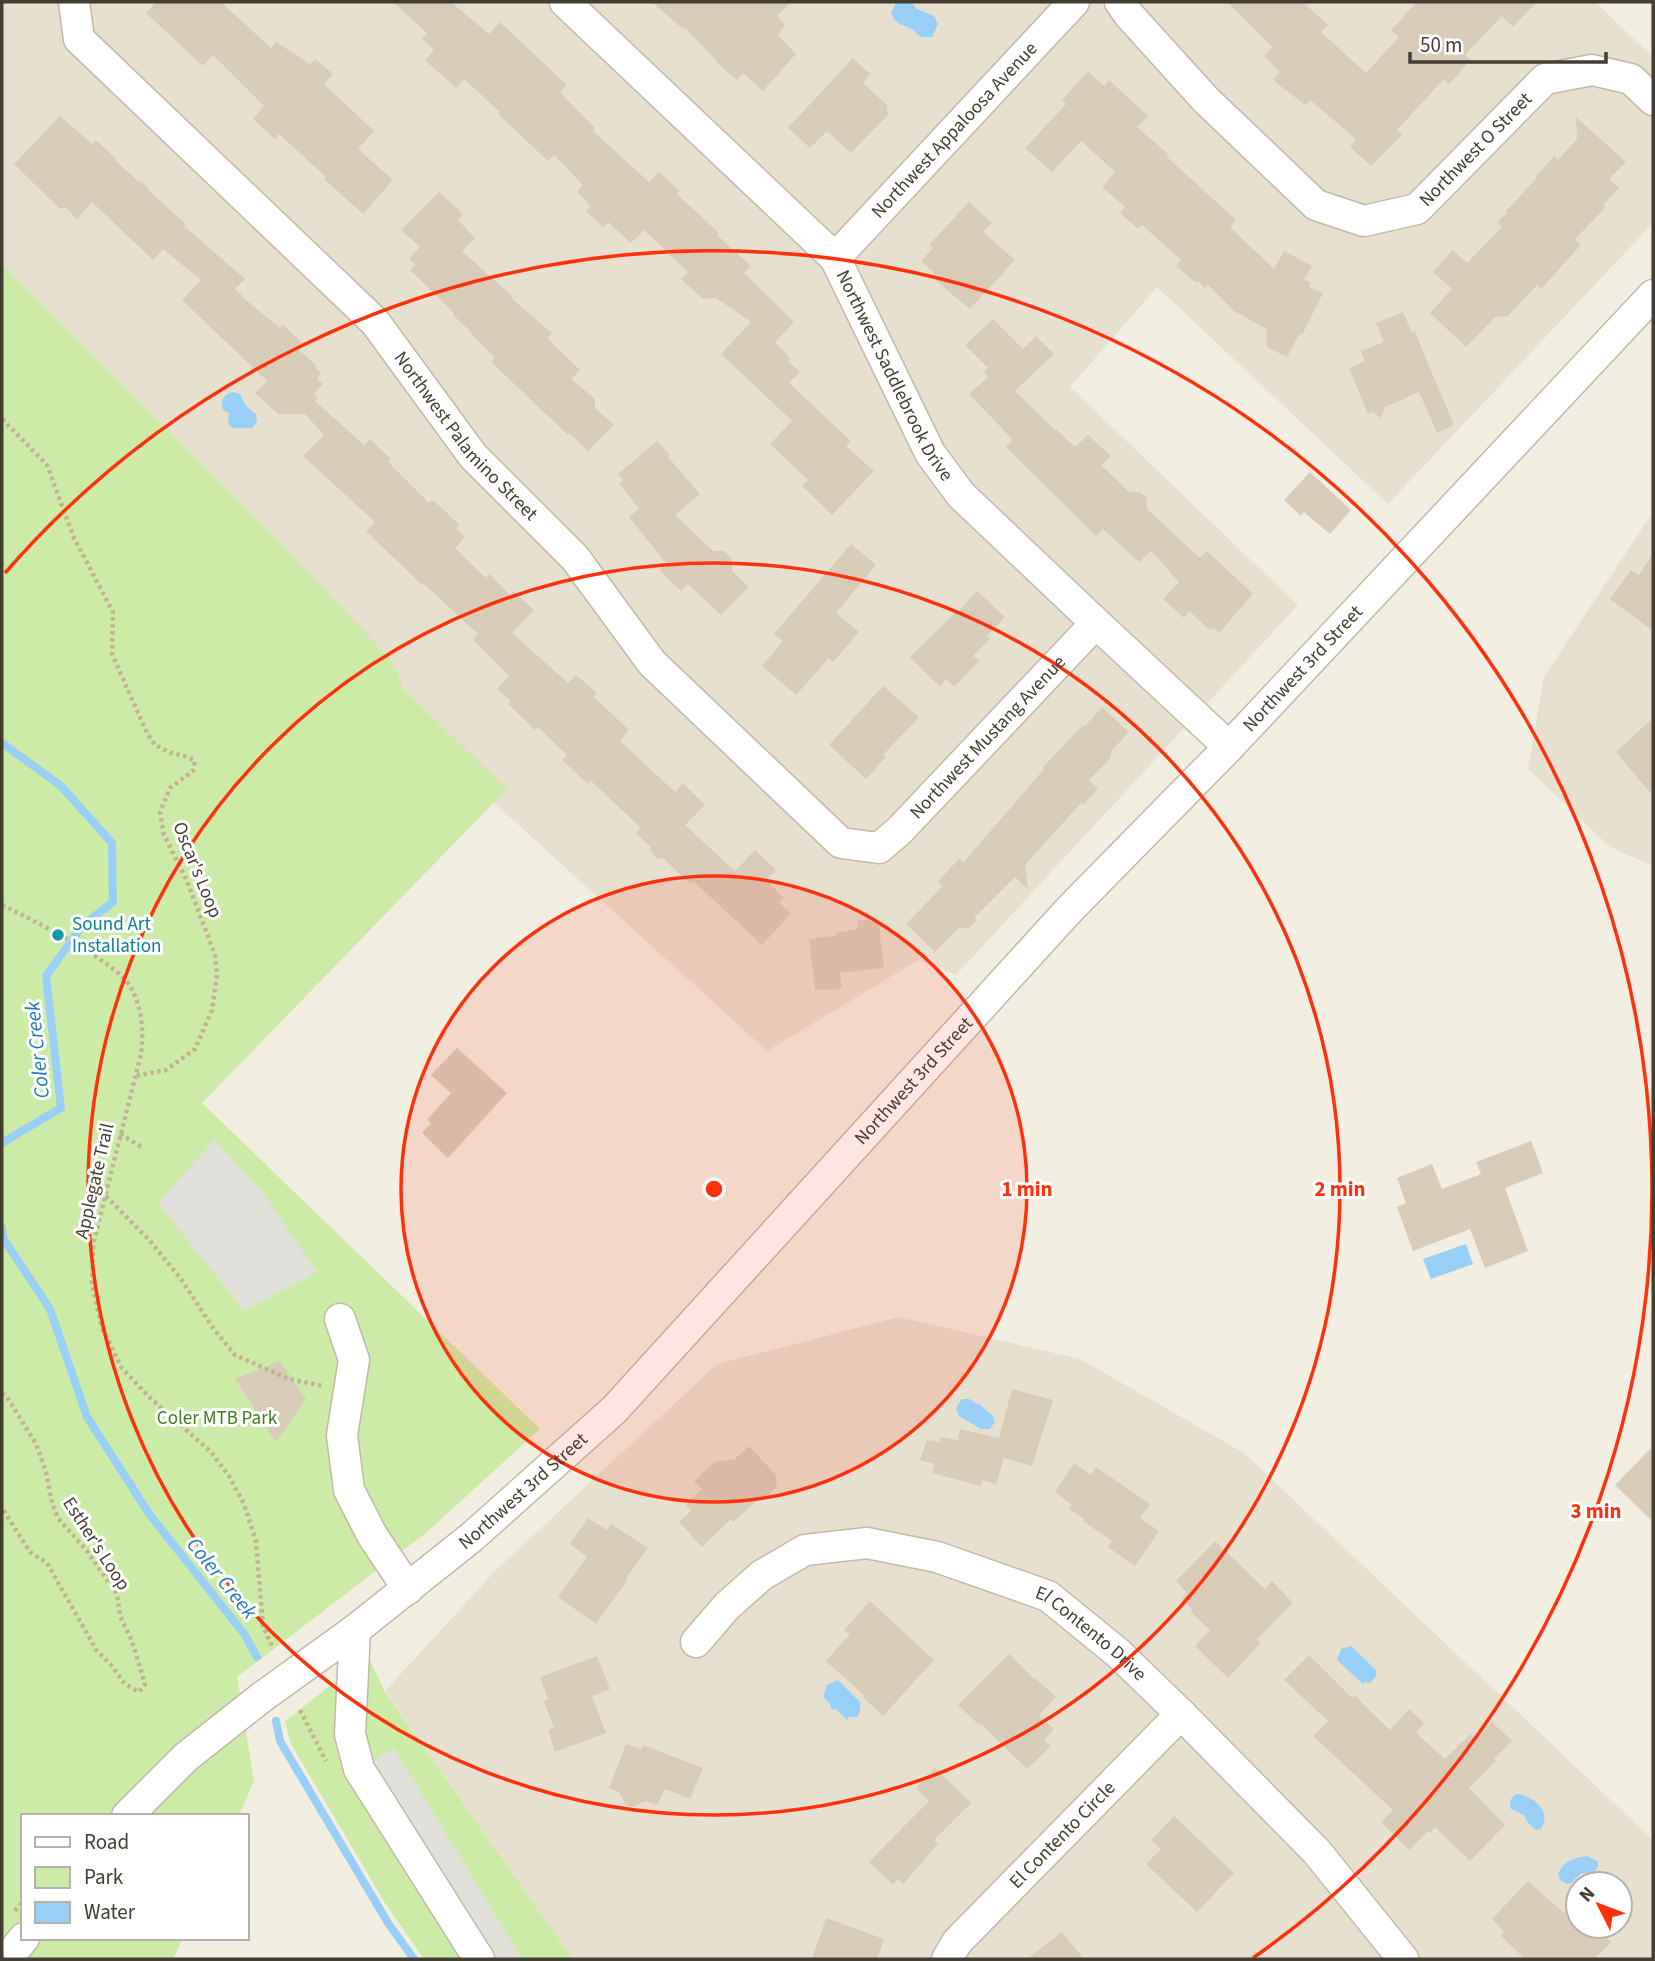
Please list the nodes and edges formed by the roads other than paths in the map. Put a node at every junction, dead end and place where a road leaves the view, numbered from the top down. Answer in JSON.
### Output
{"nodes":[{"id":1,"x":74,"y":2,"type":"edge"},
{"id":2,"x":565,"y":2,"type":"edge"},
{"id":3,"x":1074,"y":2,"type":"edge"},
{"id":4,"x":1120,"y":2,"type":"edge"},
{"id":5,"x":1653,"y":100,"type":"edge"},
{"id":6,"x":835,"y":258,"type":"junction"},
{"id":7,"x":1653,"y":295,"type":"edge"},
{"id":8,"x":1096,"y":623,"type":"junction"},
{"id":9,"x":1229,"y":747,"type":"junction"},
{"id":10,"x":878,"y":848,"type":"joint"},
{"id":11,"x":340,"y":1319,"type":"dead end"},
{"id":12,"x":408,"y":1589,"type":"junction"},
{"id":13,"x":355,"y":1630,"type":"junction"},
{"id":14,"x":696,"y":1642,"type":"dead end"},
{"id":15,"x":1181,"y":1714,"type":"junction"},
{"id":16,"x":129,"y":1814,"type":"edge"},
{"id":17,"x":21,"y":1940,"type":"edge"},
{"id":18,"x":7,"y":1959,"type":"edge"},
{"id":19,"x":479,"y":1959,"type":"edge"},
{"id":20,"x":947,"y":1959,"type":"edge"},
{"id":21,"x":1403,"y":1959,"type":"edge"}],
"edges":[{"from":1,"to":10,"type":"street","name":"Northwest Palamino Street"},
{"from":2,"to":6,"type":"street","name":"Northwest Saddlebrook Drive"},
{"from":3,"to":6,"type":"street","name":"Northwest Appaloosa Avenue"},
{"from":4,"to":5,"type":"street","name":"Northwest O Street"},
{"from":6,"to":8,"type":"street","name":"Northwest Saddlebrook Drive"},
{"from":7,"to":9,"type":"street","name":"Northwest 3rd Street"},
{"from":8,"to":9,"type":"street","name":"Northwest Saddlebrook Drive"},
{"from":8,"to":10,"type":"street","name":"Northwest Mustang Avenue"},
{"from":9,"to":12,"type":"street","name":"Northwest 3rd Street"},
{"from":11,"to":12,"type":"street"},
{"from":12,"to":13,"type":"street","name":"Northwest 3rd Street"},
{"from":13,"to":16,"type":"street","name":"Northwest 3rd Street"},
{"from":13,"to":19,"type":"street"},
{"from":14,"to":15,"type":"street","name":"El Contento Drive"},
{"from":15,"to":20,"type":"street","name":"El Contento Circle"},
{"from":15,"to":21,"type":"street","name":"El Contento Drive"},
{"from":17,"to":18,"type":"street"}]}
